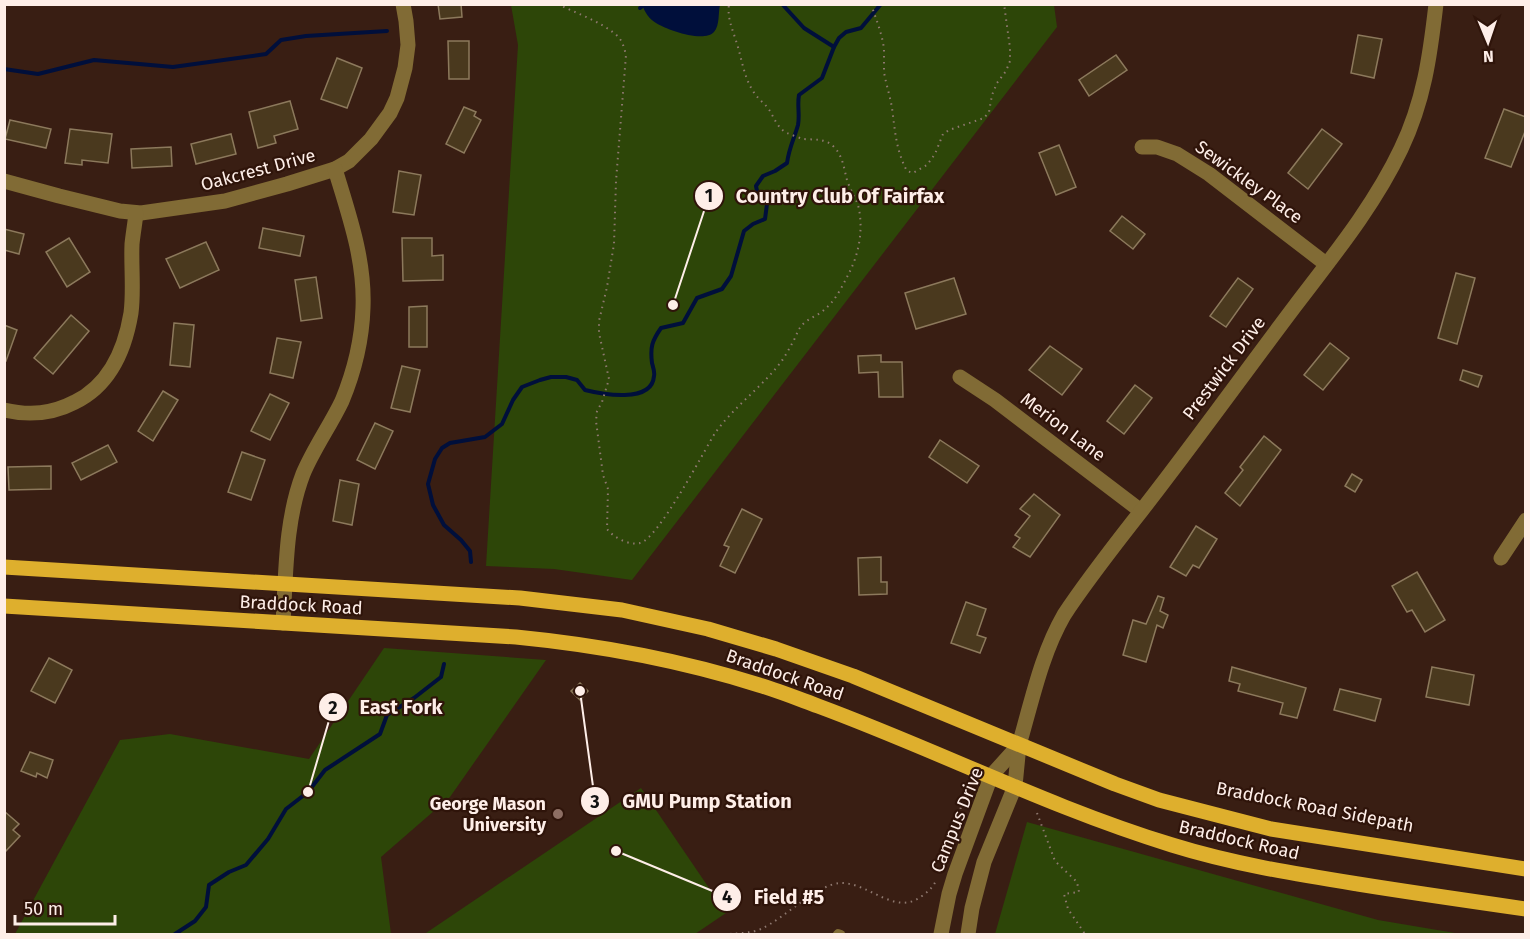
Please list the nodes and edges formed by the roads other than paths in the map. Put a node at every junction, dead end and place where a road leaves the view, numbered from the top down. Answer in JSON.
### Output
{"nodes":[{"id":1,"x":403,"y":4,"type":"edge"},
{"id":2,"x":1436,"y":4,"type":"edge"},
{"id":3,"x":1142,"y":147,"type":"dead end"},
{"id":4,"x":335,"y":169,"type":"junction"},
{"id":5,"x":4,"y":181,"type":"edge"},
{"id":6,"x":136,"y":213,"type":"junction"},
{"id":7,"x":1326,"y":264,"type":"junction"},
{"id":8,"x":960,"y":377,"type":"dead end"},
{"id":9,"x":4,"y":410,"type":"edge"},
{"id":10,"x":1141,"y":511,"type":"junction"},
{"id":11,"x":1526,"y":520,"type":"edge"},
{"id":12,"x":1501,"y":558,"type":"dead end"},
{"id":13,"x":4,"y":567,"type":"edge"},
{"id":14,"x":285,"y":584,"type":"junction"},
{"id":15,"x":4,"y":606,"type":"edge"},
{"id":16,"x":283,"y":623,"type":"junction"},
{"id":17,"x":1019,"y":745,"type":"junction"},
{"id":18,"x":991,"y":776,"type":"junction"},
{"id":19,"x":1015,"y":786,"type":"junction"},
{"id":20,"x":1526,"y":868,"type":"edge"},
{"id":21,"x":1526,"y":909,"type":"edge"},
{"id":22,"x":941,"y":934,"type":"edge"},
{"id":23,"x":968,"y":934,"type":"edge"}],
"edges":[{"from":1,"to":4,"type":"street","name":"Oakcrest Drive"},
{"from":2,"to":7,"type":"street","name":"Prestwick Drive"},
{"from":3,"to":7,"type":"street","name":"Sewickley Place"},
{"from":4,"to":6,"type":"street","name":"Oakcrest Drive"},
{"from":4,"to":14,"type":"street"},
{"from":5,"to":6,"type":"street","name":"Oakcrest Drive"},
{"from":6,"to":9,"type":"street"},
{"from":7,"to":10,"type":"street","name":"Prestwick Drive"},
{"from":8,"to":10,"type":"street","name":"Merion Lane"},
{"from":10,"to":17,"type":"street","name":"Prestwick Drive"},
{"from":11,"to":12,"type":"street"},
{"from":13,"to":14,"type":"main road","name":"Braddock Road"},
{"from":14,"to":16,"type":"street"},
{"from":14,"to":17,"type":"main road","name":"Braddock Road"},
{"from":15,"to":16,"type":"main road","name":"Braddock Road"},
{"from":16,"to":18,"type":"main road","name":"Braddock Road"},
{"from":17,"to":18,"type":"street","name":"Campus Drive"},
{"from":17,"to":19,"type":"street"},
{"from":17,"to":20,"type":"main road","name":"Braddock Road"},
{"from":18,"to":19,"type":"main road","name":"Braddock Road"},
{"from":18,"to":22,"type":"street","name":"Campus Drive"},
{"from":19,"to":21,"type":"main road","name":"Braddock Road"},
{"from":19,"to":23,"type":"street"}]}
